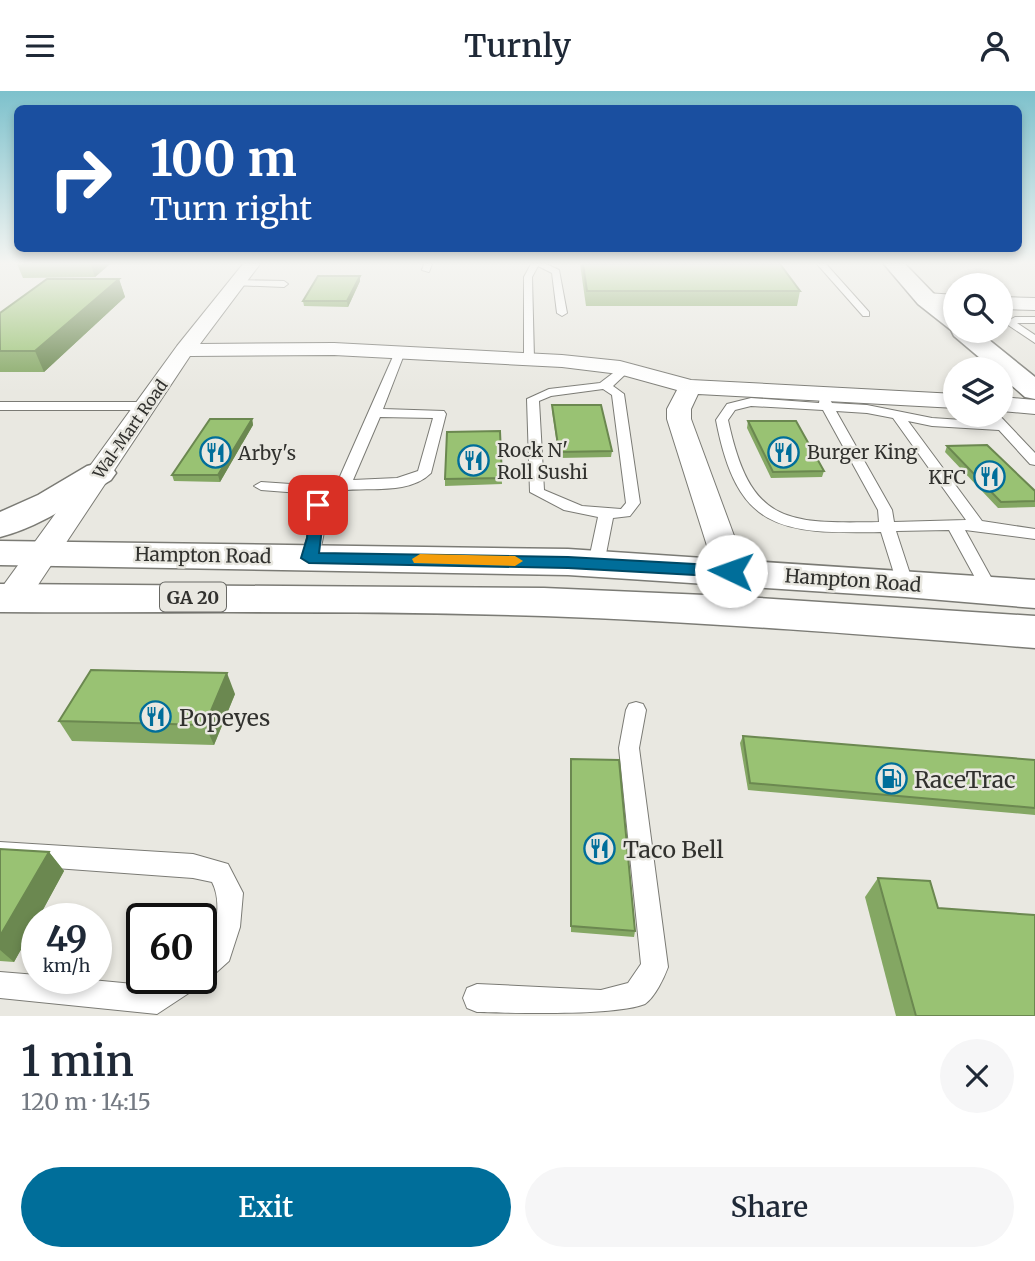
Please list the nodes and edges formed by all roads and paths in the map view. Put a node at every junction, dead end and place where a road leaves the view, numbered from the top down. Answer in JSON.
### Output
{"nodes":[{"id":1,"x":217,"y":307,"type":"edge"},
{"id":2,"x":528,"y":307,"type":"edge"},
{"id":3,"x":561,"y":307,"type":"edge"},
{"id":4,"x":860,"y":307,"type":"edge"},
{"id":5,"x":562,"y":313,"type":"dead end"},
{"id":6,"x":866,"y":314,"type":"dead end"},
{"id":7,"x":1035,"y":320,"type":"edge"},
{"id":8,"x":1035,"y":339,"type":"edge"},
{"id":9,"x":977,"y":343,"type":"edge"},
{"id":10,"x":184,"y":350,"type":"junction"},
{"id":11,"x":400,"y":352,"type":"junction"},
{"id":12,"x":529,"y":359,"type":"junction"},
{"id":13,"x":625,"y":369,"type":"junction"},
{"id":14,"x":606,"y":386,"type":"junction"},
{"id":15,"x":690,"y":387,"type":"junction"},
{"id":16,"x":1035,"y":391,"type":"edge"},
{"id":17,"x":824,"y":398,"type":"junction"},
{"id":18,"x":943,"y":401,"type":"edge"},
{"id":19,"x":146,"y":406,"type":"junction"},
{"id":20,"x":0,"y":407,"type":"edge"},
{"id":21,"x":1035,"y":407,"type":"edge"},
{"id":22,"x":1013,"y":412,"type":"edge"},
{"id":23,"x":376,"y":413,"type":"junction"},
{"id":24,"x":897,"y":415,"type":"junction"},
{"id":25,"x":943,"y":421,"type":"edge"},
{"id":26,"x":1010,"y":427,"type":"edge"},
{"id":27,"x":1035,"y":461,"type":"edge"},
{"id":28,"x":99,"y":473,"type":"junction"},
{"id":29,"x":344,"y":484,"type":"junction"},
{"id":30,"x":261,"y":486,"type":"dead end"},
{"id":31,"x":320,"y":490,"type":"junction"},
{"id":32,"x":606,"y":515,"type":"junction"},
{"id":33,"x":977,"y":525,"type":"junction"},
{"id":34,"x":0,"y":526,"type":"edge"},
{"id":35,"x":955,"y":526,"type":"junction"},
{"id":36,"x":887,"y":528,"type":"junction"},
{"id":37,"x":1035,"y":534,"type":"edge"},
{"id":38,"x":0,"y":552,"type":"edge"},
{"id":39,"x":44,"y":553,"type":"junction"},
{"id":40,"x":309,"y":558,"type":"junction"},
{"id":41,"x":596,"y":564,"type":"junction"},
{"id":42,"x":731,"y":571,"type":"junction"},
{"id":43,"x":905,"y":583,"type":"junction"},
{"id":44,"x":989,"y":590,"type":"junction"},
{"id":45,"x":1035,"y":594,"type":"edge"},
{"id":46,"x":4,"y":604,"type":"edge"},
{"id":47,"x":1035,"y":632,"type":"edge"},
{"id":48,"x":636,"y":711,"type":"dead end"},
{"id":49,"x":0,"y":853,"type":"edge"},
{"id":50,"x":217,"y":955,"type":"edge"},
{"id":51,"x":0,"y":985,"type":"edge"},
{"id":52,"x":166,"y":994,"type":"edge"},
{"id":53,"x":477,"y":998,"type":"dead end"}],
"edges":[{"from":1,"to":10,"type":"street","name":"Wal-Mart Road"},
{"from":2,"to":12,"type":"lane"},
{"from":3,"to":5,"type":"lane"},
{"from":4,"to":6,"type":"lane"},
{"from":7,"to":8,"type":"lane"},
{"from":9,"to":16,"type":"main road"},
{"from":10,"to":11,"type":"street"},
{"from":10,"to":19,"type":"street","name":"Wal-Mart Road"},
{"from":11,"to":12,"type":"street"},
{"from":11,"to":23,"type":"lane"},
{"from":12,"to":13,"type":"street"},
{"from":13,"to":14,"type":"lane"},
{"from":13,"to":15,"type":"street"},
{"from":14,"to":32,"type":"lane"},
{"from":14,"to":32,"type":"lane"},
{"from":15,"to":17,"type":"street"},
{"from":15,"to":42,"type":"street"},
{"from":17,"to":18,"type":"street"},
{"from":17,"to":24,"type":"lane"},
{"from":17,"to":36,"type":"lane"},
{"from":17,"to":36,"type":"lane"},
{"from":19,"to":20,"type":"lane"},
{"from":19,"to":28,"type":"street","name":"Wal-Mart Road"},
{"from":21,"to":22,"type":"street"},
{"from":23,"to":29,"type":"lane"},
{"from":23,"to":29,"type":"lane"},
{"from":24,"to":25,"type":"lane"},
{"from":24,"to":33,"type":"lane"},
{"from":26,"to":27,"type":"lane"},
{"from":28,"to":34,"type":"main road"},
{"from":28,"to":39,"type":"street","name":"Wal-Mart Road"},
{"from":29,"to":31,"type":"lane"},
{"from":30,"to":31,"type":"lane"},
{"from":31,"to":40,"type":"lane"},
{"from":32,"to":41,"type":"lane"},
{"from":33,"to":35,"type":"lane"},
{"from":33,"to":37,"type":"lane"},
{"from":35,"to":36,"type":"lane"},
{"from":35,"to":44,"type":"lane"},
{"from":36,"to":43,"type":"lane"},
{"from":38,"to":39,"type":"main road","name":"Hampton Road","number":"GA 20"},
{"from":39,"to":40,"type":"main road","name":"Hampton Road","number":"GA 20"},
{"from":39,"to":46,"type":"street","name":"Wal-Mart Road"},
{"from":40,"to":41,"type":"main road","name":"Hampton Road","number":"GA 20"},
{"from":41,"to":42,"type":"main road","name":"Hampton Road","number":"GA 20"},
{"from":42,"to":43,"type":"main road","name":"Hampton Road","number":"GA 20"},
{"from":43,"to":44,"type":"main road","name":"Hampton Road","number":"GA 20"},
{"from":44,"to":45,"type":"main road","name":"Hampton Road","number":"GA 20"},
{"from":46,"to":47,"type":"main road","name":"Hampton Road","number":"GA 20"},
{"from":48,"to":53,"type":"lane"},
{"from":49,"to":50,"type":"lane"},
{"from":51,"to":52,"type":"lane"}]}
